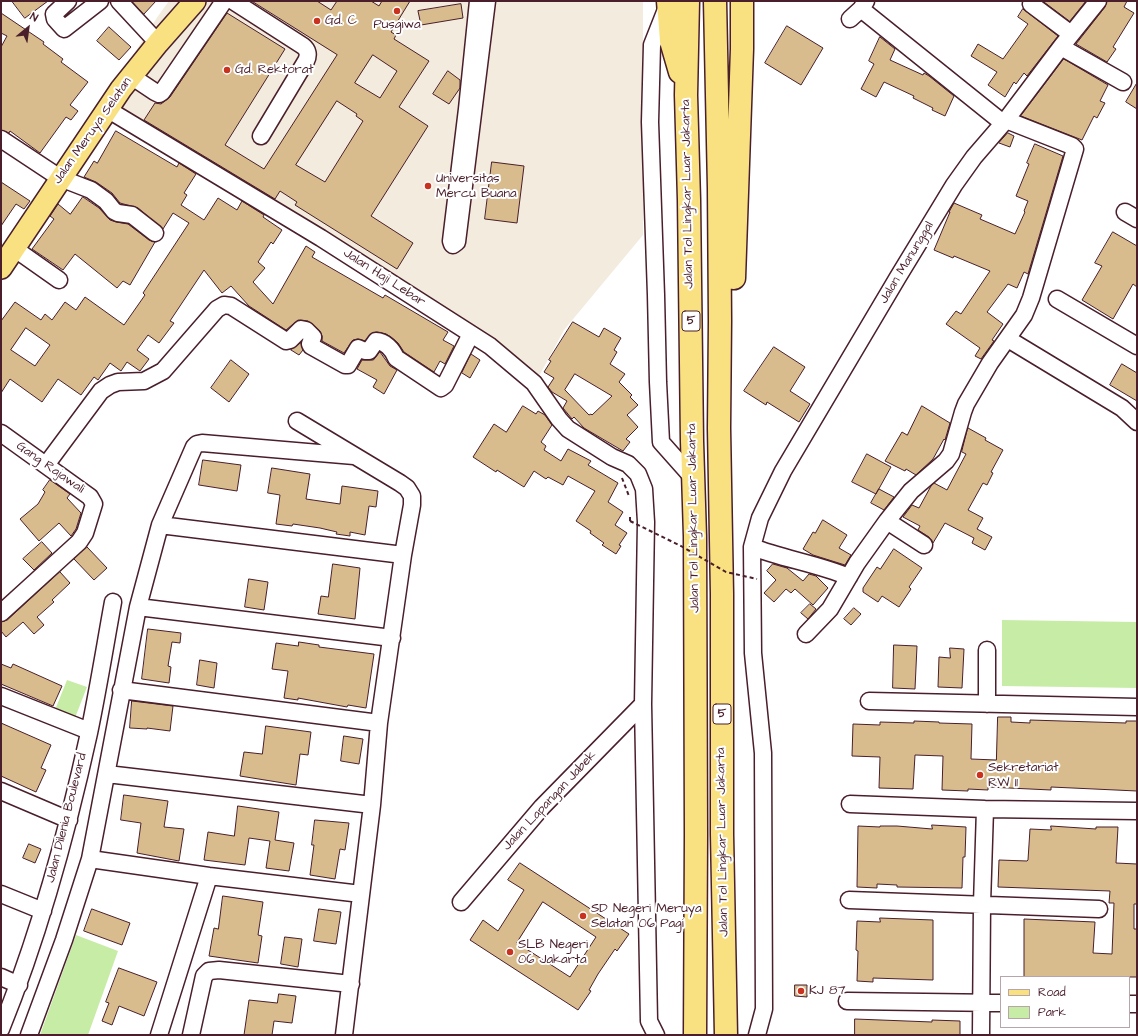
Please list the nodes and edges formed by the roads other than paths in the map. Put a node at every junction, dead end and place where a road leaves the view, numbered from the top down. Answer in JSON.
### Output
{"nodes":[{"id":1,"x":68,"y":1,"type":"edge"},
{"id":2,"x":100,"y":1,"type":"edge"},
{"id":3,"x":119,"y":1,"type":"edge"},
{"id":4,"x":195,"y":1,"type":"edge"},
{"id":5,"x":224,"y":1,"type":"edge"},
{"id":6,"x":233,"y":1,"type":"edge"},
{"id":7,"x":478,"y":1,"type":"edge"},
{"id":8,"x":487,"y":1,"type":"edge"},
{"id":9,"x":715,"y":1,"type":"edge"},
{"id":10,"x":742,"y":1,"type":"edge"},
{"id":11,"x":1098,"y":1,"type":"edge"},
{"id":12,"x":675,"y":2,"type":"edge"},
{"id":13,"x":1031,"y":4,"type":"dead end"},
{"id":14,"x":859,"y":10,"type":"edge"},
{"id":15,"x":1066,"y":40,"type":"junction"},
{"id":16,"x":158,"y":43,"type":"junction"},
{"id":17,"x":132,"y":76,"type":"junction"},
{"id":18,"x":1123,"y":82,"type":"dead end"},
{"id":19,"x":107,"y":109,"type":"junction"},
{"id":20,"x":1005,"y":121,"type":"junction"},
{"id":21,"x":261,"y":136,"type":"dead end"},
{"id":22,"x":1,"y":139,"type":"edge"},
{"id":23,"x":60,"y":178,"type":"junction"},
{"id":24,"x":155,"y":233,"type":"dead end"},
{"id":25,"x":15,"y":249,"type":"junction"},
{"id":26,"x":1,"y":268,"type":"edge"},
{"id":27,"x":59,"y":280,"type":"dead end"},
{"id":28,"x":1057,"y":299,"type":"dead end"},
{"id":29,"x":720,"y":320,"type":"junction"},
{"id":30,"x":471,"y":334,"type":"junction"},
{"id":31,"x":1008,"y":339,"type":"junction"},
{"id":32,"x":1137,"y":346,"type":"edge"},
{"id":33,"x":297,"y":421,"type":"dead end"},
{"id":34,"x":1137,"y":422,"type":"edge"},
{"id":35,"x":1,"y":433,"type":"edge"},
{"id":36,"x":354,"y":456,"type":"junction"},
{"id":37,"x":46,"y":465,"type":"junction"},
{"id":38,"x":693,"y":478,"type":"junction"},
{"id":39,"x":887,"y":521,"type":"junction"},
{"id":40,"x":160,"y":525,"type":"junction"},
{"id":41,"x":924,"y":545,"type":"dead end"},
{"id":42,"x":752,"y":547,"type":"junction"},
{"id":43,"x":403,"y":554,"type":"junction"},
{"id":44,"x":849,"y":577,"type":"junction"},
{"id":45,"x":113,"y":602,"type":"dead end"},
{"id":46,"x":138,"y":607,"type":"junction"},
{"id":47,"x":1,"y":613,"type":"edge"},
{"id":48,"x":806,"y":634,"type":"dead end"},
{"id":49,"x":392,"y":638,"type":"junction"},
{"id":50,"x":987,"y":650,"type":"dead end"},
{"id":51,"x":121,"y":690,"type":"junction"},
{"id":52,"x":1,"y":696,"type":"edge"},
{"id":53,"x":869,"y":701,"type":"dead end"},
{"id":54,"x":643,"y":704,"type":"junction"},
{"id":55,"x":987,"y":704,"type":"junction"},
{"id":56,"x":1137,"y":707,"type":"edge"},
{"id":57,"x":380,"y":723,"type":"junction"},
{"id":58,"x":89,"y":731,"type":"junction"},
{"id":59,"x":107,"y":774,"type":"junction"},
{"id":60,"x":1,"y":791,"type":"edge"},
{"id":61,"x":850,"y":804,"type":"dead end"},
{"id":62,"x":372,"y":805,"type":"junction"},
{"id":63,"x":986,"y":809,"type":"junction"},
{"id":64,"x":1137,"y":811,"type":"edge"},
{"id":65,"x":69,"y":820,"type":"junction"},
{"id":66,"x":90,"y":859,"type":"junction"},
{"id":67,"x":210,"y":876,"type":"junction"},
{"id":68,"x":1,"y":894,"type":"edge"},
{"id":69,"x":361,"y":894,"type":"junction"},
{"id":70,"x":849,"y":900,"type":"dead end"},
{"id":71,"x":461,"y":902,"type":"dead end"},
{"id":72,"x":982,"y":904,"type":"junction"},
{"id":73,"x":1099,"y":909,"type":"dead end"},
{"id":74,"x":42,"y":911,"type":"junction"},
{"id":75,"x":1,"y":977,"type":"edge"},
{"id":76,"x":351,"y":984,"type":"junction"},
{"id":77,"x":19,"y":985,"type":"junction"},
{"id":78,"x":847,"y":1001,"type":"dead end"},
{"id":79,"x":981,"y":1002,"type":"junction"},
{"id":80,"x":1000,"y":1003,"type":"edge"},
{"id":81,"x":1,"y":1029,"type":"edge"},
{"id":82,"x":29,"y":1035,"type":"edge"},
{"id":83,"x":159,"y":1035,"type":"edge"},
{"id":84,"x":191,"y":1035,"type":"edge"},
{"id":85,"x":344,"y":1035,"type":"edge"},
{"id":86,"x":656,"y":1035,"type":"edge"},
{"id":87,"x":695,"y":1035,"type":"edge"},
{"id":88,"x":726,"y":1035,"type":"edge"},
{"id":89,"x":758,"y":1035,"type":"edge"},
{"id":90,"x":981,"y":1035,"type":"edge"}],
"edges":[{"from":1,"to":2,"type":"street"},
{"from":3,"to":16,"type":"street"},
{"from":4,"to":16,"type":"main road","name":"Jalan Meruya Selatan"},
{"from":5,"to":17,"type":"street"},
{"from":6,"to":21,"type":"street"},
{"from":7,"to":8,"type":"street"},
{"from":9,"to":29,"type":"highway","name":"Jalan Tol Lingkar Luar Jakarta","number":"5"},
{"from":10,"to":29,"type":"highway"},
{"from":11,"to":15,"type":"street","name":"Jalan Manunggal"},
{"from":12,"to":38,"type":"highway","name":"Jalan Tol Lingkar Luar Jakarta","number":"5"},
{"from":12,"to":38,"type":"street"},
{"from":13,"to":15,"type":"street"},
{"from":14,"to":20,"type":"street"},
{"from":15,"to":18,"type":"street"},
{"from":15,"to":20,"type":"street","name":"Jalan Manunggal"},
{"from":16,"to":17,"type":"main road","name":"Jalan Meruya Selatan"},
{"from":17,"to":19,"type":"main road","name":"Jalan Meruya Selatan"},
{"from":19,"to":23,"type":"main road","name":"Jalan Meruya Selatan"},
{"from":19,"to":30,"type":"street","name":"Jalan Haji Lebar"},
{"from":20,"to":31,"type":"street"},
{"from":20,"to":42,"type":"street","name":"Jalan Manunggal"},
{"from":22,"to":23,"type":"street"},
{"from":23,"to":24,"type":"street"},
{"from":23,"to":25,"type":"main road","name":"Jalan Meruya Selatan"},
{"from":25,"to":26,"type":"main road","name":"Jalan Meruya Selatan"},
{"from":25,"to":27,"type":"street"},
{"from":28,"to":32,"type":"street"},
{"from":29,"to":88,"type":"highway","name":"Jalan Tol Lingkar Luar Jakarta","number":"5"},
{"from":30,"to":37,"type":"street"},
{"from":30,"to":54,"type":"street","name":"Jalan Haji Lebar"},
{"from":31,"to":34,"type":"street"},
{"from":31,"to":39,"type":"street"},
{"from":33,"to":36,"type":"street"},
{"from":35,"to":37,"type":"street","name":"Gang Rajawali"},
{"from":36,"to":40,"type":"street"},
{"from":36,"to":43,"type":"street"},
{"from":37,"to":47,"type":"street","name":"Gang Rajawali"},
{"from":38,"to":87,"type":"highway","name":"Jalan Tol Lingkar Luar Jakarta","number":"5"},
{"from":39,"to":41,"type":"street"},
{"from":39,"to":44,"type":"street"},
{"from":40,"to":43,"type":"street"},
{"from":40,"to":46,"type":"street"},
{"from":42,"to":44,"type":"street"},
{"from":42,"to":89,"type":"street","name":"Jalan Manunggal"},
{"from":43,"to":49,"type":"street"},
{"from":44,"to":48,"type":"street"},
{"from":45,"to":58,"type":"street","name":"Jalan Dilenia Boulevard"},
{"from":46,"to":49,"type":"street"},
{"from":46,"to":51,"type":"street"},
{"from":49,"to":57,"type":"street"},
{"from":50,"to":55,"type":"street"},
{"from":51,"to":57,"type":"street"},
{"from":51,"to":59,"type":"street"},
{"from":52,"to":58,"type":"street"},
{"from":53,"to":55,"type":"street"},
{"from":54,"to":71,"type":"street","name":"Jalan Lapangan Jabek"},
{"from":54,"to":86,"type":"street"},
{"from":55,"to":56,"type":"street"},
{"from":57,"to":62,"type":"street"},
{"from":58,"to":65,"type":"street","name":"Jalan Dilenia Boulevard"},
{"from":59,"to":62,"type":"street"},
{"from":59,"to":66,"type":"street"},
{"from":60,"to":65,"type":"street"},
{"from":61,"to":63,"type":"street"},
{"from":62,"to":69,"type":"street"},
{"from":63,"to":64,"type":"street"},
{"from":63,"to":72,"type":"street"},
{"from":65,"to":74,"type":"street","name":"Jalan Dilenia Boulevard"},
{"from":66,"to":67,"type":"street"},
{"from":66,"to":82,"type":"street"},
{"from":67,"to":69,"type":"street"},
{"from":67,"to":83,"type":"street"},
{"from":68,"to":74,"type":"street"},
{"from":69,"to":76,"type":"street"},
{"from":70,"to":72,"type":"street"},
{"from":72,"to":73,"type":"street"},
{"from":72,"to":79,"type":"street"},
{"from":74,"to":77,"type":"street","name":"Jalan Dilenia Boulevard"},
{"from":75,"to":77,"type":"street"},
{"from":76,"to":84,"type":"street"},
{"from":76,"to":85,"type":"street"},
{"from":77,"to":81,"type":"street","name":"Jalan Dilenia Boulevard"},
{"from":78,"to":79,"type":"street"},
{"from":79,"to":80,"type":"street"},
{"from":79,"to":90,"type":"street"}]}
